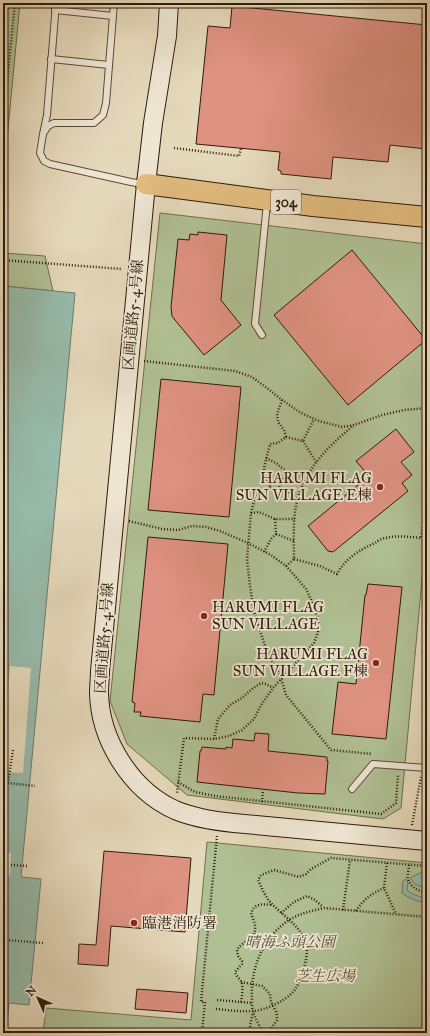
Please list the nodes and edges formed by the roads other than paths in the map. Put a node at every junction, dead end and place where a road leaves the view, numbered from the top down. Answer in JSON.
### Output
{"nodes":[{"id":1,"x":56,"y":3,"type":"edge"},
{"id":2,"x":114,"y":3,"type":"edge"},
{"id":3,"x":169,"y":3,"type":"edge"},
{"id":4,"x":55,"y":10,"type":"junction"},
{"id":5,"x":113,"y":16,"type":"junction"},
{"id":6,"x":51,"y":59,"type":"junction"},
{"id":7,"x":109,"y":65,"type":"junction"},
{"id":8,"x":47,"y":115,"type":"junction"},
{"id":9,"x":54,"y":123,"type":"junction"},
{"id":10,"x":42,"y":134,"type":"junction"},
{"id":11,"x":146,"y":184,"type":"junction"},
{"id":12,"x":267,"y":200,"type":"junction"},
{"id":13,"x":427,"y":217,"type":"edge"},
{"id":14,"x":262,"y":335,"type":"dead end"},
{"id":15,"x":427,"y":768,"type":"edge"},
{"id":16,"x":352,"y":789,"type":"dead end"},
{"id":17,"x":427,"y":840,"type":"edge"}],
"edges":[{"from":1,"to":4,"type":"lane"},
{"from":2,"to":5,"type":"lane"},
{"from":3,"to":11,"type":"street","name":"区画道路5-4号線"},
{"from":4,"to":5,"type":"lane"},
{"from":4,"to":6,"type":"lane"},
{"from":5,"to":7,"type":"lane"},
{"from":6,"to":7,"type":"lane"},
{"from":6,"to":8,"type":"lane"},
{"from":7,"to":9,"type":"lane"},
{"from":8,"to":9,"type":"lane"},
{"from":8,"to":10,"type":"lane"},
{"from":9,"to":10,"type":"lane"},
{"from":10,"to":11,"type":"lane"},
{"from":11,"to":12,"type":"main road","number":"304"},
{"from":11,"to":17,"type":"street","name":"区画道路5-4号線"},
{"from":12,"to":13,"type":"main road","number":"304"},
{"from":12,"to":14,"type":"lane"},
{"from":15,"to":16,"type":"lane"}]}
